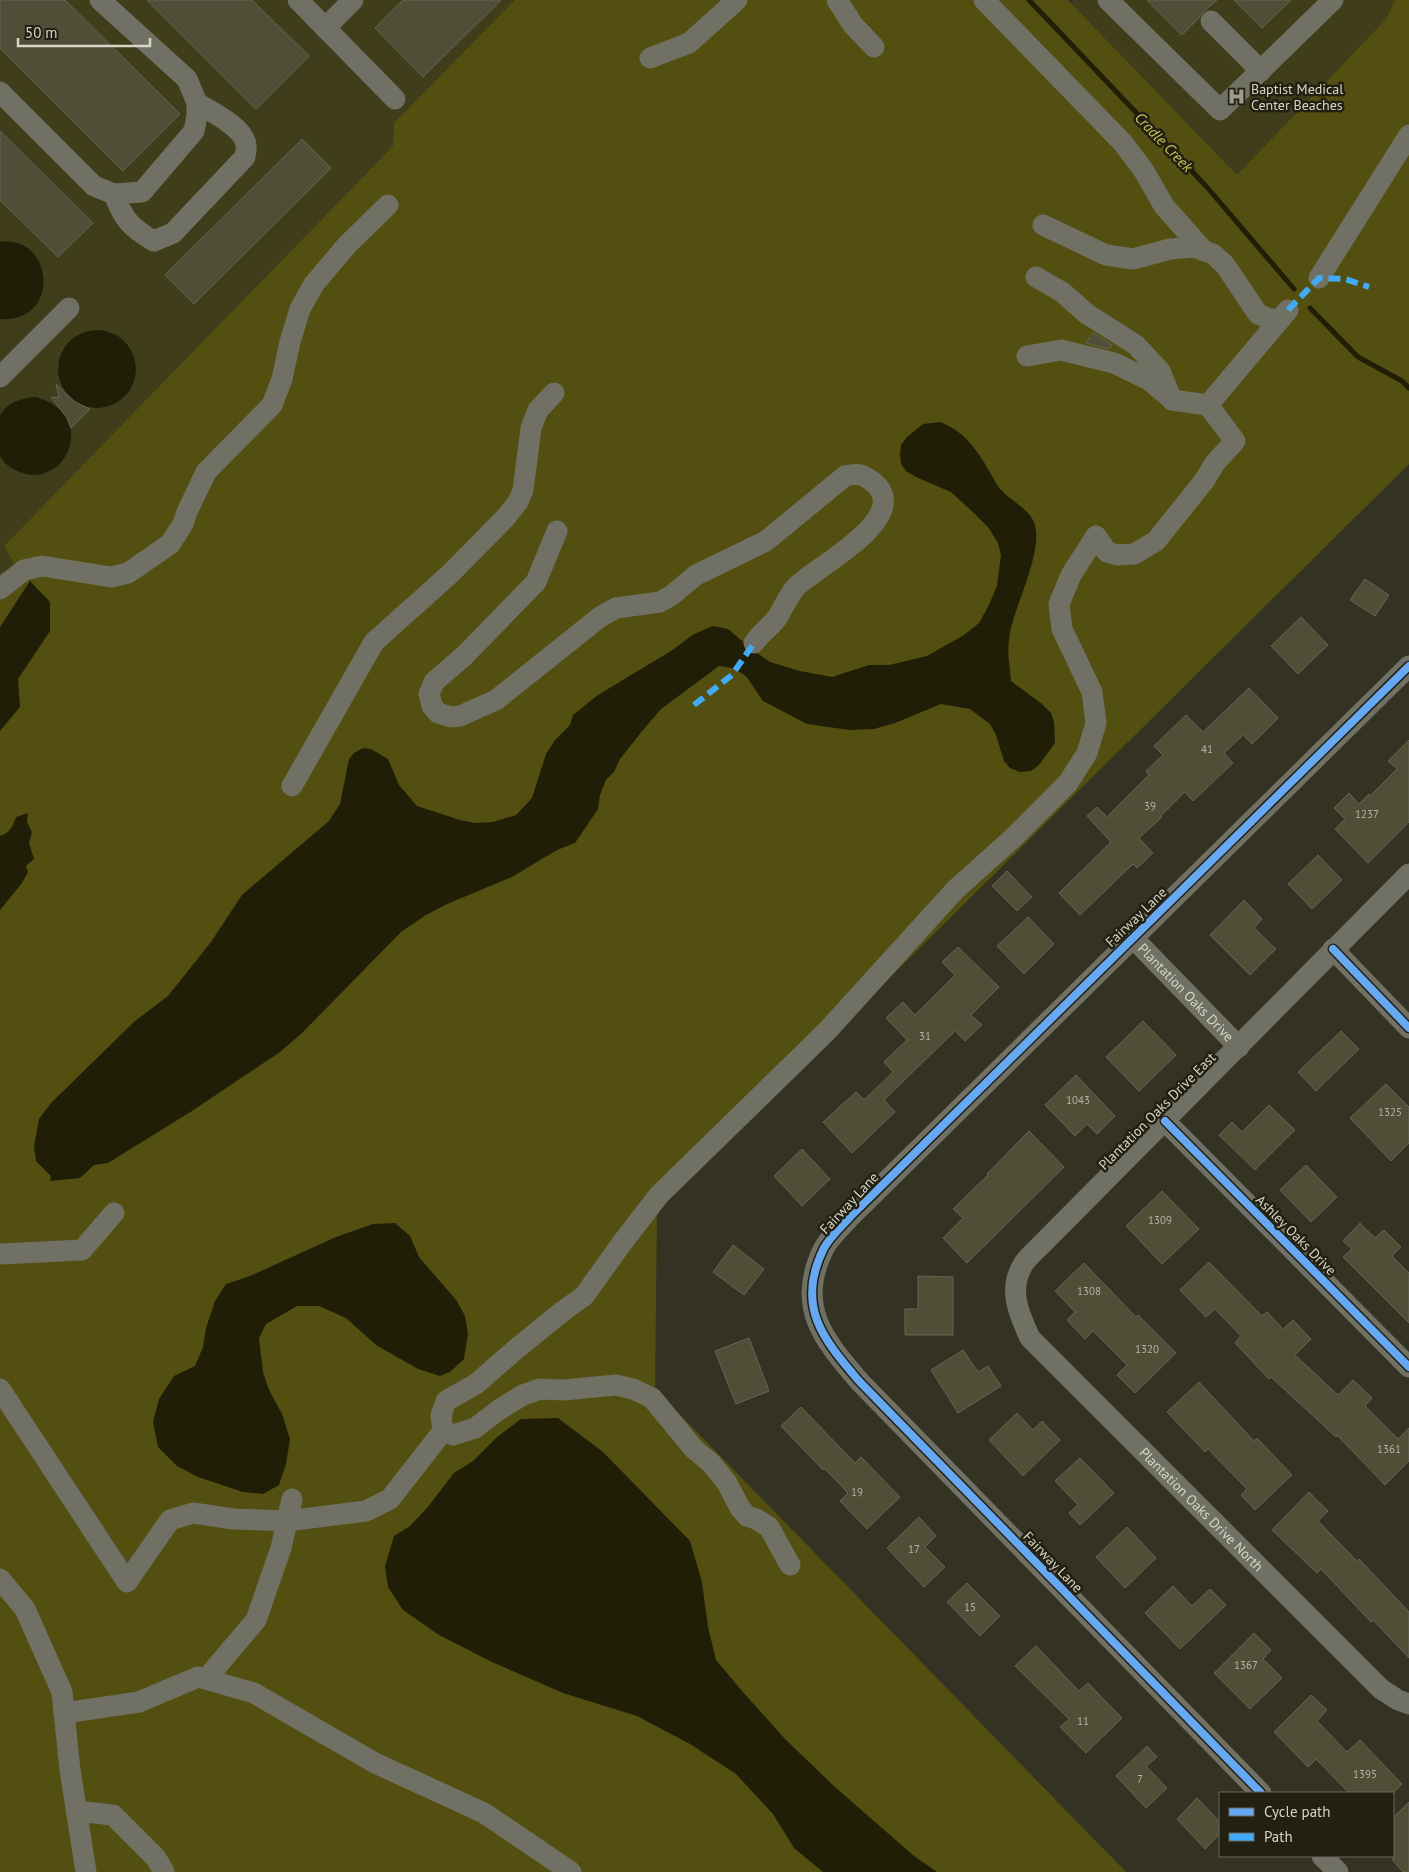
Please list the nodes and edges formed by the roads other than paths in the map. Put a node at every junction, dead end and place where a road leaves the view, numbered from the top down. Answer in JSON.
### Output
{"nodes":[{"id":1,"x":100,"y":0,"type":"edge"},
{"id":2,"x":298,"y":0,"type":"edge"},
{"id":3,"x":353,"y":0,"type":"edge"},
{"id":4,"x":737,"y":0,"type":"edge"},
{"id":5,"x":837,"y":0,"type":"edge"},
{"id":6,"x":984,"y":0,"type":"edge"},
{"id":7,"x":1108,"y":0,"type":"edge"},
{"id":8,"x":1333,"y":0,"type":"edge"},
{"id":9,"x":1211,"y":21,"type":"dead end"},
{"id":10,"x":325,"y":28,"type":"junction"},
{"id":11,"x":874,"y":47,"type":"dead end"},
{"id":12,"x":650,"y":58,"type":"dead end"},
{"id":13,"x":1261,"y":71,"type":"junction"},
{"id":14,"x":0,"y":92,"type":"edge"},
{"id":15,"x":395,"y":99,"type":"dead end"},
{"id":16,"x":197,"y":103,"type":"junction"},
{"id":17,"x":1409,"y":135,"type":"edge"},
{"id":18,"x":114,"y":194,"type":"junction"},
{"id":19,"x":388,"y":204,"type":"dead end"},
{"id":20,"x":1043,"y":225,"type":"dead end"},
{"id":21,"x":1203,"y":250,"type":"junction"},
{"id":22,"x":1036,"y":277,"type":"dead end"},
{"id":23,"x":1319,"y":278,"type":"dead end"},
{"id":24,"x":69,"y":308,"type":"dead end"},
{"id":25,"x":1027,"y":356,"type":"dead end"},
{"id":26,"x":0,"y":377,"type":"edge"},
{"id":27,"x":554,"y":393,"type":"dead end"},
{"id":28,"x":1172,"y":400,"type":"junction"},
{"id":29,"x":1208,"y":404,"type":"junction"},
{"id":30,"x":557,"y":531,"type":"dead end"},
{"id":31,"x":0,"y":589,"type":"edge"},
{"id":32,"x":754,"y":643,"type":"dead end"},
{"id":33,"x":1409,"y":666,"type":"edge"},
{"id":34,"x":292,"y":786,"type":"dead end"},
{"id":35,"x":1409,"y":874,"type":"edge"},
{"id":36,"x":1134,"y":938,"type":"junction"},
{"id":37,"x":1333,"y":949,"type":"junction"},
{"id":38,"x":1409,"y":1028,"type":"edge"},
{"id":39,"x":1240,"y":1046,"type":"junction"},
{"id":40,"x":1165,"y":1121,"type":"junction"},
{"id":41,"x":114,"y":1213,"type":"dead end"},
{"id":42,"x":0,"y":1254,"type":"edge"},
{"id":43,"x":1015,"y":1298,"type":"joint"},
{"id":44,"x":1409,"y":1367,"type":"edge"},
{"id":45,"x":0,"y":1389,"type":"edge"},
{"id":46,"x":443,"y":1431,"type":"junction"},
{"id":47,"x":292,"y":1499,"type":"dead end"},
{"id":48,"x":287,"y":1521,"type":"junction"},
{"id":49,"x":790,"y":1565,"type":"dead end"},
{"id":50,"x":0,"y":1579,"type":"edge"},
{"id":51,"x":206,"y":1680,"type":"junction"},
{"id":52,"x":1409,"y":1704,"type":"edge"},
{"id":53,"x":64,"y":1713,"type":"junction"},
{"id":54,"x":1260,"y":1792,"type":"edge"},
{"id":55,"x":76,"y":1811,"type":"junction"},
{"id":56,"x":1323,"y":1857,"type":"edge"},
{"id":57,"x":86,"y":1872,"type":"edge"},
{"id":58,"x":164,"y":1872,"type":"edge"},
{"id":59,"x":571,"y":1872,"type":"edge"},
{"id":60,"x":1338,"y":1872,"type":"edge"}],
"edges":[{"from":1,"to":16,"type":"street"},
{"from":2,"to":10,"type":"street"},
{"from":3,"to":10,"type":"street"},
{"from":4,"to":12,"type":"street"},
{"from":5,"to":11,"type":"street"},
{"from":6,"to":21,"type":"street"},
{"from":7,"to":13,"type":"street"},
{"from":8,"to":13,"type":"street"},
{"from":9,"to":13,"type":"street"},
{"from":10,"to":15,"type":"street"},
{"from":14,"to":18,"type":"street"},
{"from":16,"to":18,"type":"street"},
{"from":16,"to":18,"type":"street"},
{"from":17,"to":23,"type":"street"},
{"from":19,"to":31,"type":"street"},
{"from":20,"to":21,"type":"street"},
{"from":21,"to":29,"type":"street"},
{"from":22,"to":28,"type":"street"},
{"from":24,"to":26,"type":"street"},
{"from":25,"to":28,"type":"street"},
{"from":27,"to":34,"type":"street"},
{"from":28,"to":29,"type":"street"},
{"from":29,"to":46,"type":"street"},
{"from":30,"to":32,"type":"street"},
{"from":33,"to":36,"type":"street","name":"Fairway Lane"},
{"from":35,"to":37,"type":"street","name":"Plantation Oaks Drive East"},
{"from":36,"to":39,"type":"street","name":"Plantation Oaks Drive"},
{"from":36,"to":54,"type":"street","name":"Fairway Lane"},
{"from":37,"to":38,"type":"street"},
{"from":37,"to":39,"type":"street","name":"Plantation Oaks Drive East"},
{"from":39,"to":40,"type":"street","name":"Plantation Oaks Drive East"},
{"from":40,"to":43,"type":"street","name":"Plantation Oaks Drive East"},
{"from":40,"to":44,"type":"street","name":"Ashley Oaks Drive"},
{"from":41,"to":42,"type":"street"},
{"from":43,"to":52,"type":"street","name":"Plantation Oaks Drive North"},
{"from":45,"to":48,"type":"street"},
{"from":46,"to":48,"type":"street"},
{"from":46,"to":49,"type":"street"},
{"from":47,"to":48,"type":"street"},
{"from":48,"to":51,"type":"street"},
{"from":50,"to":53,"type":"street"},
{"from":51,"to":53,"type":"street"},
{"from":51,"to":59,"type":"street"},
{"from":53,"to":55,"type":"street"},
{"from":55,"to":57,"type":"street"},
{"from":55,"to":58,"type":"street"},
{"from":56,"to":60,"type":"street"}]}
